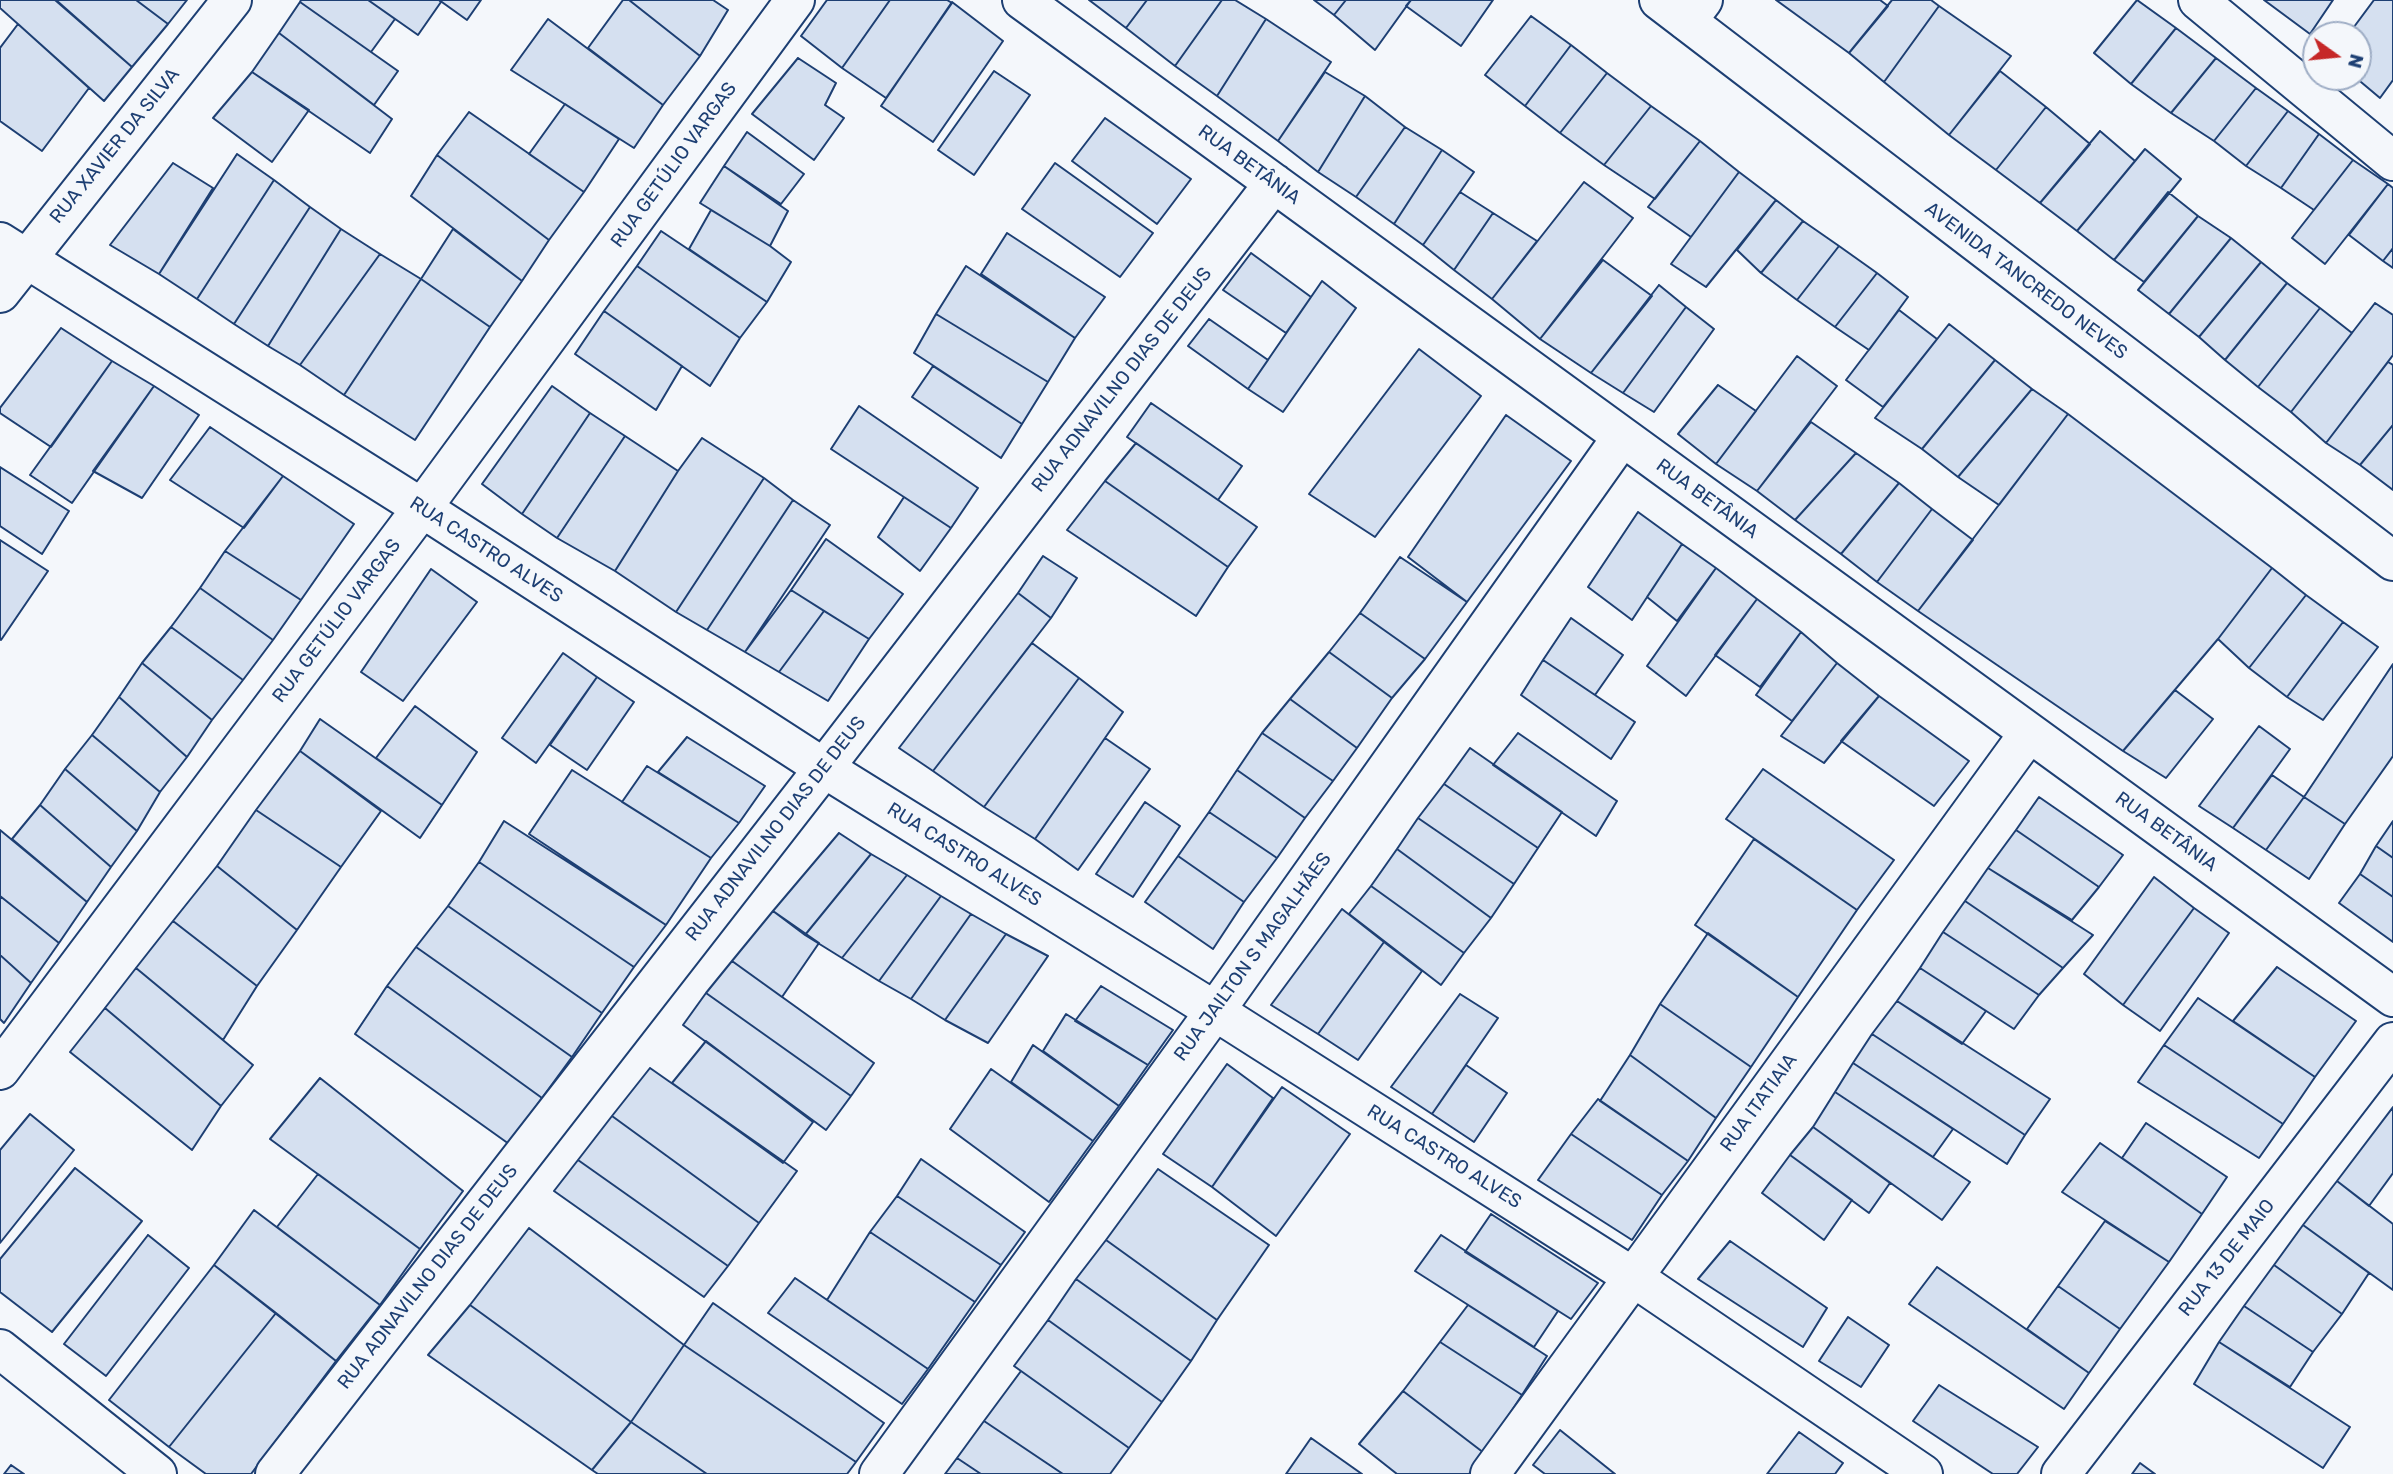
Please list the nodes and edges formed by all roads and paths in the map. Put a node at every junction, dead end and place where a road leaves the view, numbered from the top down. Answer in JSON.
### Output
{"nodes":[{"id":1,"x":232,"y":0,"type":"edge"},
{"id":2,"x":795,"y":0,"type":"edge"},
{"id":3,"x":1022,"y":0,"type":"edge"},
{"id":4,"x":2198,"y":0,"type":"edge"},
{"id":5,"x":1683,"y":7,"type":"edge"},
{"id":6,"x":2393,"y":161,"type":"edge"},
{"id":7,"x":1274,"y":183,"type":"junction"},
{"id":8,"x":13,"y":250,"type":"edge"},
{"id":9,"x":0,"y":293,"type":"edge"},
{"id":10,"x":1622,"y":437,"type":"junction"},
{"id":11,"x":422,"y":508,"type":"junction"},
{"id":12,"x":2393,"y":561,"type":"edge"},
{"id":13,"x":2029,"y":733,"type":"junction"},
{"id":14,"x":824,"y":768,"type":"junction"},
{"id":15,"x":2393,"y":997,"type":"edge"},
{"id":16,"x":1215,"y":1011,"type":"junction"},
{"id":17,"x":2393,"y":1042,"type":"edge"},
{"id":18,"x":0,"y":1070,"type":"edge"},
{"id":19,"x":1633,"y":1277,"type":"junction"},
{"id":20,"x":0,"y":1349,"type":"edge"},
{"id":21,"x":157,"y":1474,"type":"edge"},
{"id":22,"x":275,"y":1474,"type":"edge"},
{"id":23,"x":879,"y":1474,"type":"edge"},
{"id":24,"x":1490,"y":1474,"type":"edge"},
{"id":25,"x":1923,"y":1474,"type":"edge"},
{"id":26,"x":2061,"y":1474,"type":"edge"}],
"edges":[{"from":1,"to":8,"type":"street","name":"RUA XAVIER DA SILVA"},
{"from":2,"to":11,"type":"street","name":"RUA GETÚLIO VARGAS"},
{"from":3,"to":7,"type":"street","name":"RUA BETÂNIA"},
{"from":4,"to":6,"type":"street"},
{"from":5,"to":12,"type":"street","name":"AVENIDA TANCREDO NEVES"},
{"from":7,"to":10,"type":"street","name":"RUA BETÂNIA"},
{"from":7,"to":14,"type":"street","name":"RUA ADNAVILNO DIAS DE DEUS"},
{"from":8,"to":9,"type":"street","name":"RUA XAVIER DA SILVA"},
{"from":8,"to":11,"type":"street","name":"RUA CASTRO ALVES"},
{"from":10,"to":13,"type":"street","name":"RUA BETÂNIA"},
{"from":10,"to":16,"type":"street","name":"RUA JAILTON S MAGALHÃES"},
{"from":11,"to":14,"type":"street","name":"RUA CASTRO ALVES"},
{"from":11,"to":18,"type":"street","name":"RUA GETÚLIO VARGAS"},
{"from":13,"to":15,"type":"street","name":"RUA BETÂNIA"},
{"from":13,"to":19,"type":"street","name":"RUA ITATIAIA"},
{"from":14,"to":16,"type":"street","name":"RUA CASTRO ALVES"},
{"from":14,"to":22,"type":"street","name":"RUA ADNAVILNO DIAS DE DEUS"},
{"from":16,"to":19,"type":"street","name":"RUA CASTRO ALVES"},
{"from":16,"to":23,"type":"street","name":"RUA JAILTON S MAGALHÃES"},
{"from":17,"to":26,"type":"street","name":"RUA 13 DE MAIO"},
{"from":19,"to":24,"type":"street","name":"RUA ITATIAIA"},
{"from":19,"to":25,"type":"street","name":"RUA CASTRO ALVES"},
{"from":20,"to":21,"type":"street"}]}
